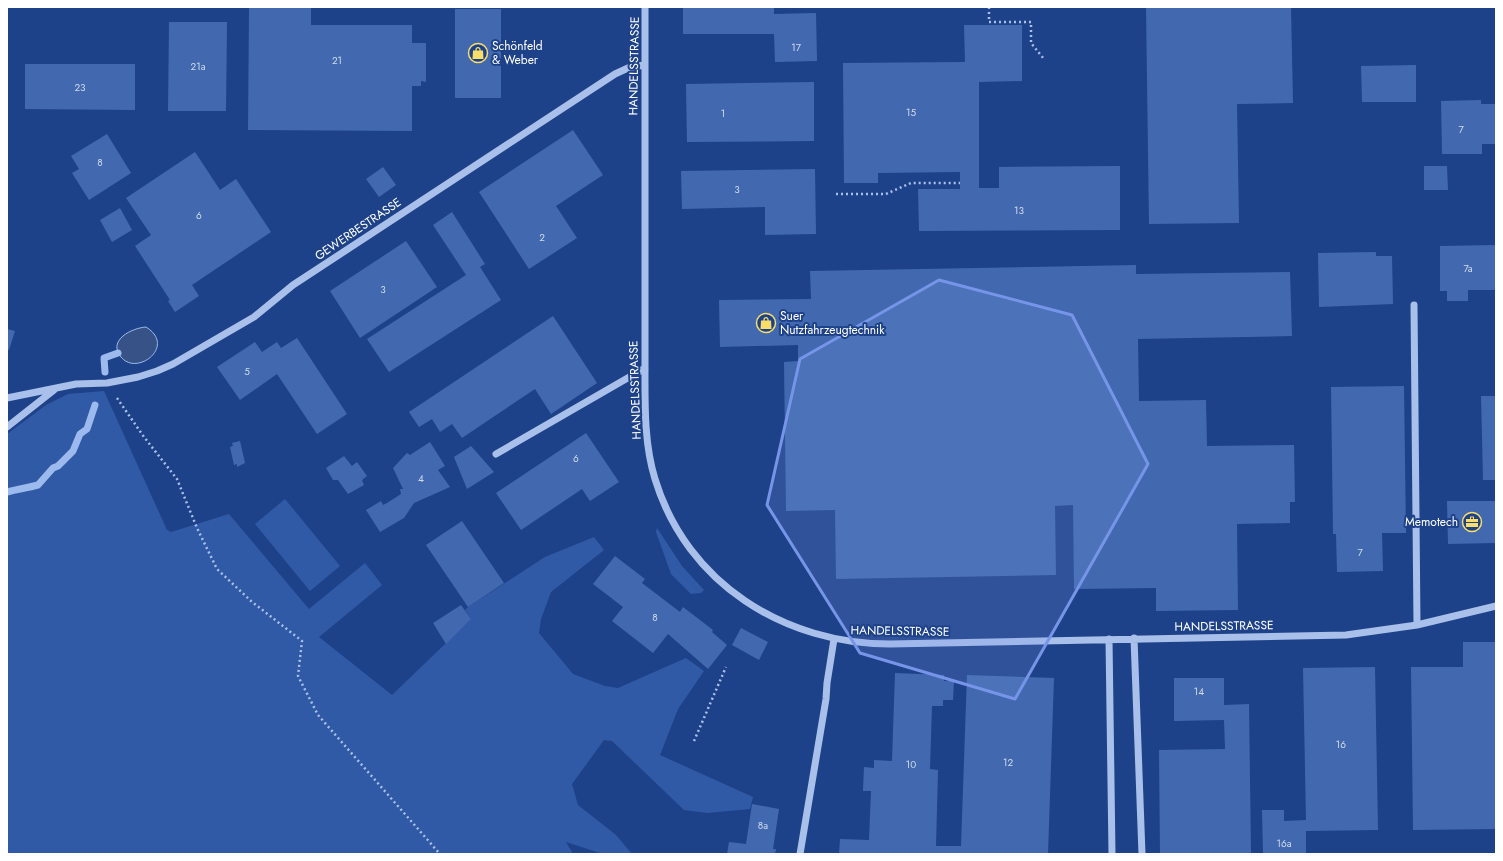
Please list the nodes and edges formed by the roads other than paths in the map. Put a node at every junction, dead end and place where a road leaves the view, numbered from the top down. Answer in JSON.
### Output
{"nodes":[{"id":1,"x":645,"y":7,"type":"edge"},
{"id":2,"x":644,"y":65,"type":"junction"},
{"id":3,"x":1414,"y":305,"type":"dead end"},
{"id":4,"x":645,"y":368,"type":"junction"},
{"id":5,"x":57,"y":389,"type":"junction"},
{"id":6,"x":7,"y":398,"type":"edge"},
{"id":7,"x":7,"y":427,"type":"edge"},
{"id":8,"x":496,"y":454,"type":"dead end"},
{"id":9,"x":1496,"y":606,"type":"edge"},
{"id":10,"x":1417,"y":625,"type":"junction"},
{"id":11,"x":1134,"y":638,"type":"junction"},
{"id":12,"x":834,"y":639,"type":"junction"},
{"id":13,"x":1109,"y":639,"type":"junction"},
{"id":14,"x":800,"y":854,"type":"edge"},
{"id":15,"x":1112,"y":854,"type":"edge"},
{"id":16,"x":1142,"y":854,"type":"edge"}],
"edges":[{"from":1,"to":2,"type":"street","name":"HANDELSSTRASSE"},
{"from":2,"to":4,"type":"street","name":"HANDELSSTRASSE"},
{"from":2,"to":5,"type":"street","name":"GEWERBESTRASSE"},
{"from":3,"to":10,"type":"street"},
{"from":4,"to":8,"type":"street"},
{"from":4,"to":12,"type":"street","name":"HANDELSSTRASSE"},
{"from":5,"to":6,"type":"street","name":"GEWERBESTRASSE"},
{"from":5,"to":7,"type":"street"},
{"from":9,"to":10,"type":"street","name":"HANDELSSTRASSE"},
{"from":10,"to":11,"type":"street","name":"HANDELSSTRASSE"},
{"from":11,"to":13,"type":"street","name":"HANDELSSTRASSE"},
{"from":11,"to":16,"type":"street"},
{"from":12,"to":13,"type":"street","name":"HANDELSSTRASSE"},
{"from":12,"to":14,"type":"street"},
{"from":13,"to":15,"type":"street"}]}
